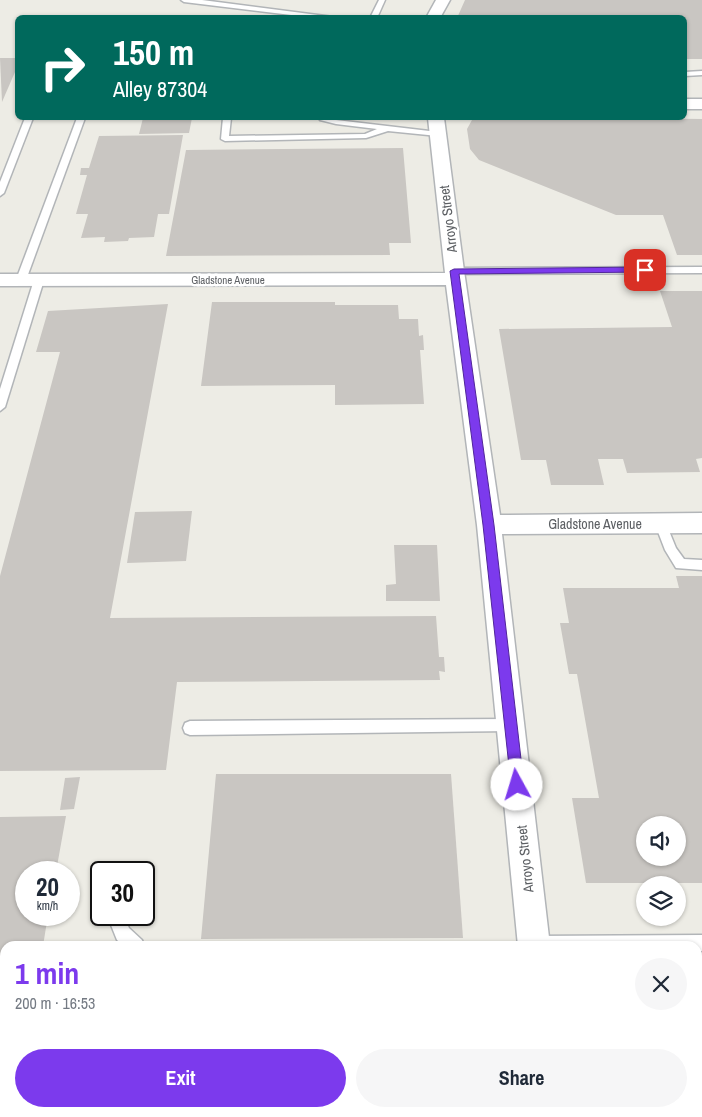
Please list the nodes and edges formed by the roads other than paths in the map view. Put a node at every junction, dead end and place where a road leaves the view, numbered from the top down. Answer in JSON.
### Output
{"nodes":[{"id":1,"x":184,"y":0,"type":"edge"},
{"id":2,"x":382,"y":0,"type":"edge"},
{"id":3,"x":443,"y":0,"type":"edge"},
{"id":4,"x":312,"y":15,"type":"edge"},
{"id":5,"x":374,"y":15,"type":"edge"},
{"id":6,"x":435,"y":15,"type":"edge"},
{"id":7,"x":687,"y":74,"type":"edge"},
{"id":8,"x":702,"y":74,"type":"edge"},
{"id":9,"x":687,"y":104,"type":"edge"},
{"id":10,"x":702,"y":104,"type":"edge"},
{"id":11,"x":28,"y":120,"type":"edge"},
{"id":12,"x":80,"y":120,"type":"edge"},
{"id":13,"x":227,"y":120,"type":"edge"},
{"id":14,"x":330,"y":120,"type":"edge"},
{"id":15,"x":437,"y":126,"type":"edge"},
{"id":16,"x":388,"y":128,"type":"junction"},
{"id":17,"x":0,"y":193,"type":"edge"},
{"id":18,"x":702,"y":270,"type":"edge"},
{"id":19,"x":455,"y":275,"type":"junction"},
{"id":20,"x":0,"y":280,"type":"edge"},
{"id":21,"x":30,"y":280,"type":"junction"},
{"id":22,"x":0,"y":407,"type":"edge"},
{"id":23,"x":702,"y":523,"type":"edge"},
{"id":24,"x":661,"y":524,"type":"junction"},
{"id":25,"x":489,"y":525,"type":"junction"},
{"id":26,"x":702,"y":564,"type":"edge"},
{"id":27,"x":511,"y":725,"type":"junction"},
{"id":28,"x":190,"y":728,"type":"dead end"},
{"id":29,"x":120,"y":926,"type":"edge"},
{"id":30,"x":131,"y":941,"type":"edge"},
{"id":31,"x":534,"y":941,"type":"edge"}],
"edges":[{"from":1,"to":4,"type":"lane"},
{"from":2,"to":5,"type":"lane"},
{"from":3,"to":6,"type":"street"},
{"from":7,"to":8,"type":"lane"},
{"from":9,"to":10,"type":"street"},
{"from":11,"to":17,"type":"lane"},
{"from":12,"to":21,"type":"lane"},
{"from":13,"to":16,"type":"lane"},
{"from":14,"to":16,"type":"lane"},
{"from":15,"to":16,"type":"lane"},
{"from":15,"to":19,"type":"street","name":"Arroyo Street"},
{"from":18,"to":19,"type":"lane"},
{"from":19,"to":21,"type":"street","name":"Gladstone Avenue"},
{"from":19,"to":25,"type":"street","name":"Arroyo Street"},
{"from":20,"to":21,"type":"street","name":"Gladstone Avenue"},
{"from":21,"to":22,"type":"lane"},
{"from":23,"to":24,"type":"street","name":"Gladstone Avenue"},
{"from":24,"to":25,"type":"street","name":"Gladstone Avenue"},
{"from":24,"to":26,"type":"lane"},
{"from":25,"to":27,"type":"street","name":"Arroyo Street"},
{"from":27,"to":28,"type":"lane"},
{"from":27,"to":31,"type":"street","name":"Arroyo Street"},
{"from":29,"to":30,"type":"lane"}]}
